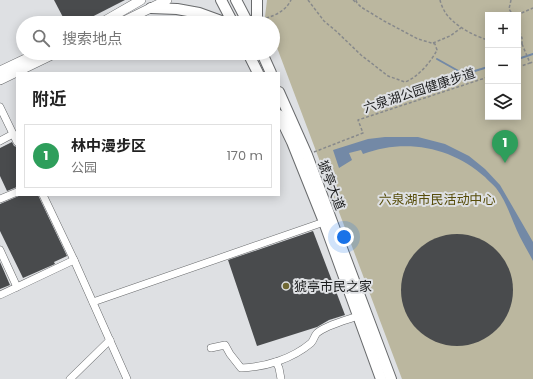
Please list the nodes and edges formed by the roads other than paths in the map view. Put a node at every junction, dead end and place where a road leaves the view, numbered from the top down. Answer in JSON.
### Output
{"nodes":[{"id":1,"x":141,"y":0,"type":"edge"},
{"id":2,"x":167,"y":0,"type":"edge"},
{"id":3,"x":222,"y":0,"type":"edge"},
{"id":4,"x":236,"y":0,"type":"edge"},
{"id":5,"x":257,"y":0,"type":"edge"},
{"id":6,"x":151,"y":8,"type":"junction"},
{"id":7,"x":113,"y":16,"type":"edge"},
{"id":8,"x":134,"y":16,"type":"edge"},
{"id":9,"x":207,"y":16,"type":"edge"},
{"id":10,"x":230,"y":16,"type":"edge"},
{"id":11,"x":244,"y":16,"type":"edge"},
{"id":12,"x":258,"y":16,"type":"edge"},
{"id":13,"x":23,"y":60,"type":"edge"},
{"id":14,"x":41,"y":60,"type":"edge"},
{"id":15,"x":252,"y":60,"type":"edge"},
{"id":16,"x":265,"y":60,"type":"edge"},
{"id":17,"x":0,"y":71,"type":"edge"},
{"id":18,"x":16,"y":72,"type":"edge"},
{"id":19,"x":17,"y":72,"type":"edge"},
{"id":20,"x":258,"y":72,"type":"edge"},
{"id":21,"x":271,"y":72,"type":"edge"},
{"id":22,"x":0,"y":80,"type":"edge"},
{"id":23,"x":280,"y":94,"type":"edge"},
{"id":24,"x":0,"y":107,"type":"edge"},
{"id":25,"x":280,"y":117,"type":"edge"},
{"id":26,"x":13,"y":134,"type":"junction"},
{"id":27,"x":16,"y":140,"type":"edge"},
{"id":28,"x":0,"y":141,"type":"edge"},
{"id":29,"x":16,"y":192,"type":"edge"},
{"id":30,"x":43,"y":196,"type":"edge"},
{"id":31,"x":0,"y":199,"type":"edge"},
{"id":32,"x":324,"y":222,"type":"junction"},
{"id":33,"x":0,"y":250,"type":"edge"},
{"id":34,"x":74,"y":260,"type":"junction"},
{"id":35,"x":17,"y":286,"type":"junction"},
{"id":36,"x":0,"y":295,"type":"edge"},
{"id":37,"x":93,"y":302,"type":"junction"},
{"id":38,"x":358,"y":316,"type":"junction"},
{"id":39,"x":110,"y":340,"type":"junction"},
{"id":40,"x":211,"y":348,"type":"dead end"},
{"id":41,"x":276,"y":362,"type":"junction"},
{"id":42,"x":70,"y":379,"type":"edge"},
{"id":43,"x":128,"y":379,"type":"edge"},
{"id":44,"x":281,"y":379,"type":"edge"},
{"id":45,"x":381,"y":379,"type":"edge"},
{"id":46,"x":391,"y":379,"type":"edge"}],
"edges":[{"from":1,"to":7,"type":"main road"},
{"from":2,"to":6,"type":"main road"},
{"from":3,"to":10,"type":"highway"},
{"from":4,"to":11,"type":"highway"},
{"from":5,"to":12,"type":"highway"},
{"from":6,"to":8,"type":"main road"},
{"from":6,"to":9,"type":"highway"},
{"from":13,"to":17,"type":"main road"},
{"from":14,"to":19,"type":"main road"},
{"from":15,"to":20,"type":"highway"},
{"from":16,"to":21,"type":"highway"},
{"from":18,"to":22,"type":"main road"},
{"from":23,"to":46,"type":"highway","name":"猇亭大道"},
{"from":24,"to":26,"type":"street"},
{"from":25,"to":32,"type":"highway","name":"猇亭大道"},
{"from":26,"to":27,"type":"street"},
{"from":26,"to":28,"type":"street"},
{"from":29,"to":31,"type":"street"},
{"from":30,"to":34,"type":"street"},
{"from":32,"to":37,"type":"street"},
{"from":32,"to":38,"type":"highway","name":"猇亭大道"},
{"from":33,"to":35,"type":"street"},
{"from":34,"to":35,"type":"street"},
{"from":34,"to":37,"type":"street"},
{"from":35,"to":36,"type":"street"},
{"from":37,"to":39,"type":"street"},
{"from":38,"to":41,"type":"street"},
{"from":38,"to":45,"type":"highway","name":"猇亭大道"},
{"from":39,"to":42,"type":"street"},
{"from":39,"to":43,"type":"street"},
{"from":40,"to":41,"type":"street"},
{"from":41,"to":44,"type":"street"}]}
